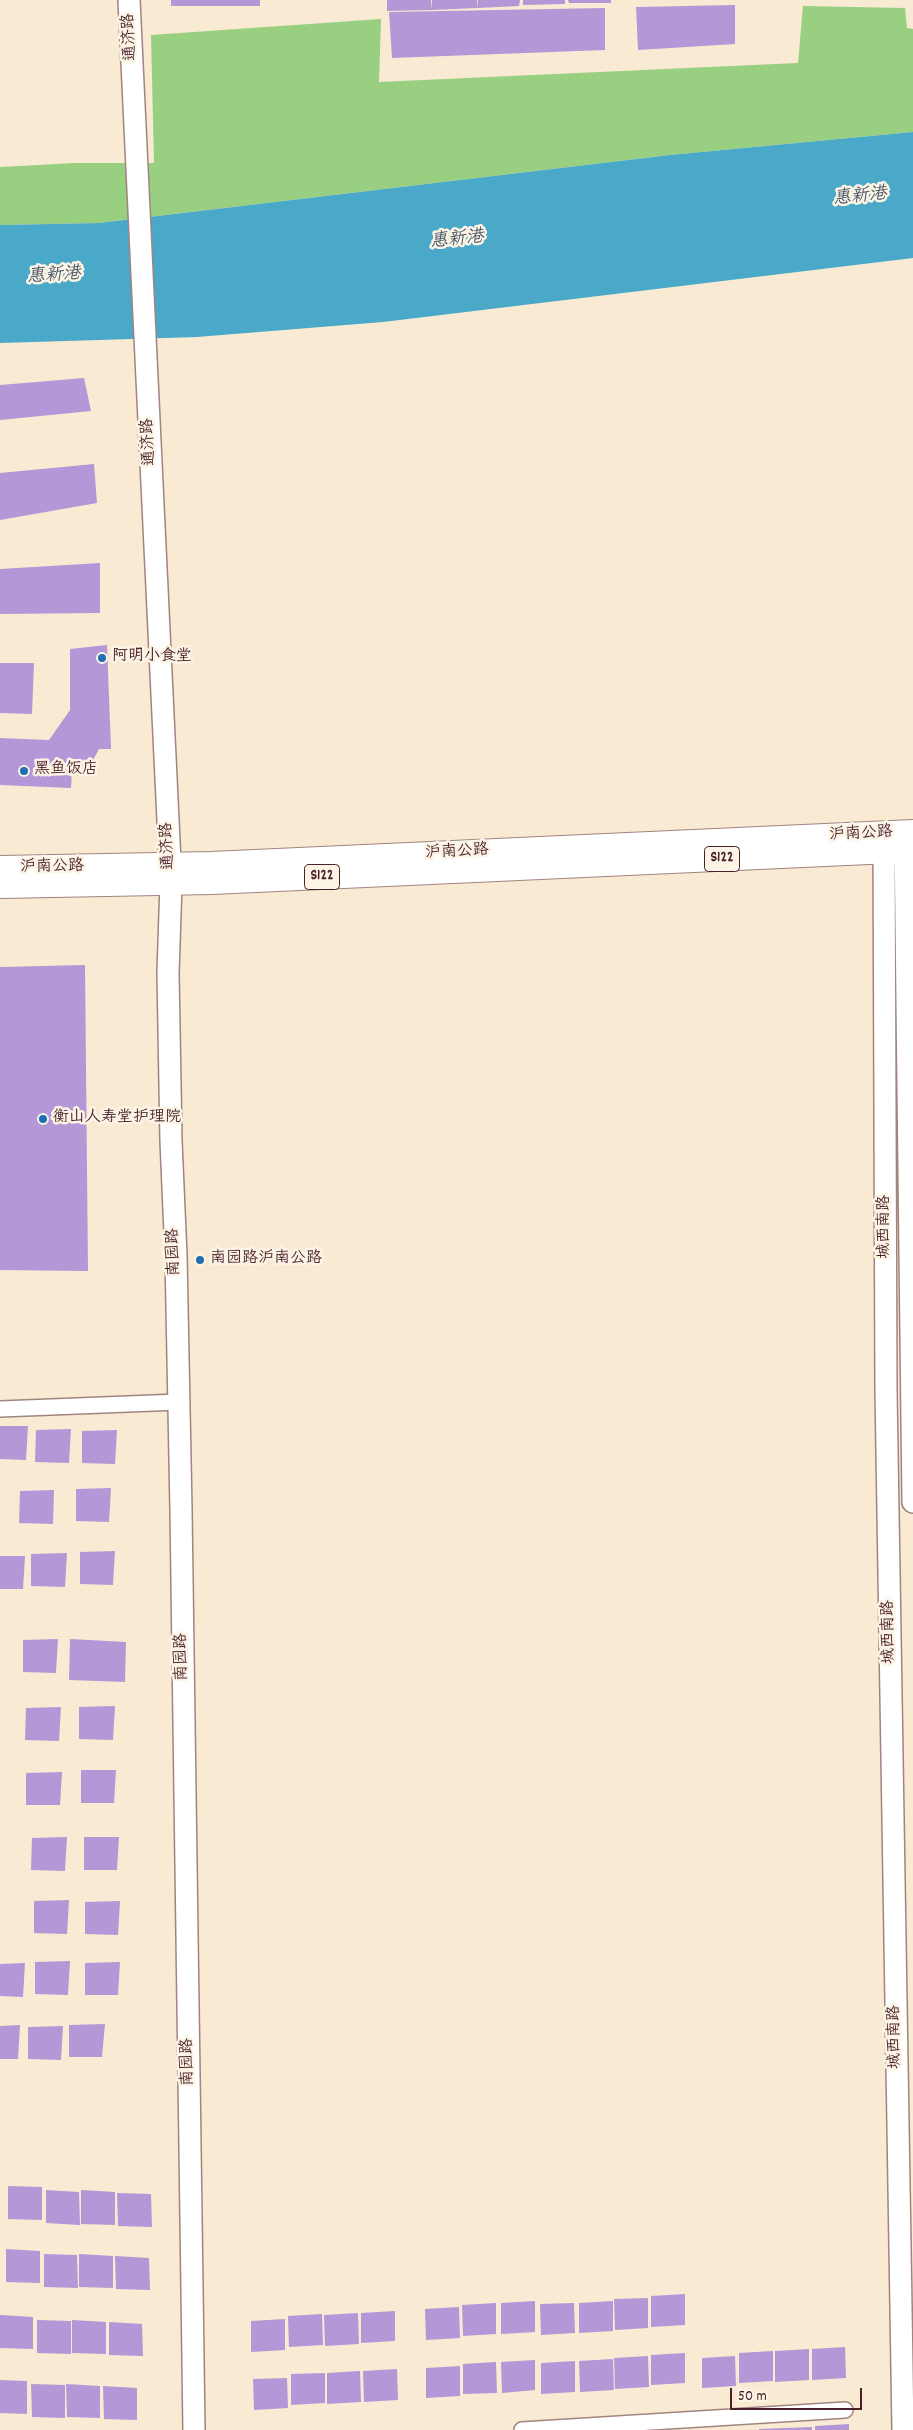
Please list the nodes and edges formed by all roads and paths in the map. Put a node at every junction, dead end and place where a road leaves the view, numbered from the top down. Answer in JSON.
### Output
{"nodes":[{"id":1,"x":129,"y":0,"type":"edge"},
{"id":2,"x":901,"y":842,"type":"edge"},
{"id":3,"x":0,"y":868,"type":"edge"},
{"id":4,"x":171,"y":875,"type":"junction"},
{"id":5,"x":0,"y":886,"type":"edge"},
{"id":6,"x":179,"y":1402,"type":"junction"},
{"id":7,"x":0,"y":1409,"type":"edge"},
{"id":8,"x":913,"y":1502,"type":"edge"},
{"id":9,"x":845,"y":2410,"type":"dead end"},
{"id":10,"x":194,"y":2430,"type":"edge"},
{"id":11,"x":522,"y":2430,"type":"edge"},
{"id":12,"x":903,"y":2430,"type":"edge"}],
"edges":[{"from":1,"to":4,"type":"street","name":"通济路"},
{"from":2,"to":4,"type":"main road","name":"沪南公路","number":"S122"},
{"from":2,"to":8,"type":"street","name":"城西南路"},
{"from":2,"to":12,"type":"street","name":"城西南路"},
{"from":3,"to":4,"type":"main road","name":"沪南公路","number":"S122"},
{"from":4,"to":5,"type":"main road","name":"沪南公路","number":"S122"},
{"from":4,"to":6,"type":"street","name":"南园路"},
{"from":6,"to":7,"type":"street"},
{"from":6,"to":10,"type":"street","name":"南园路"},
{"from":9,"to":11,"type":"street"}]}
